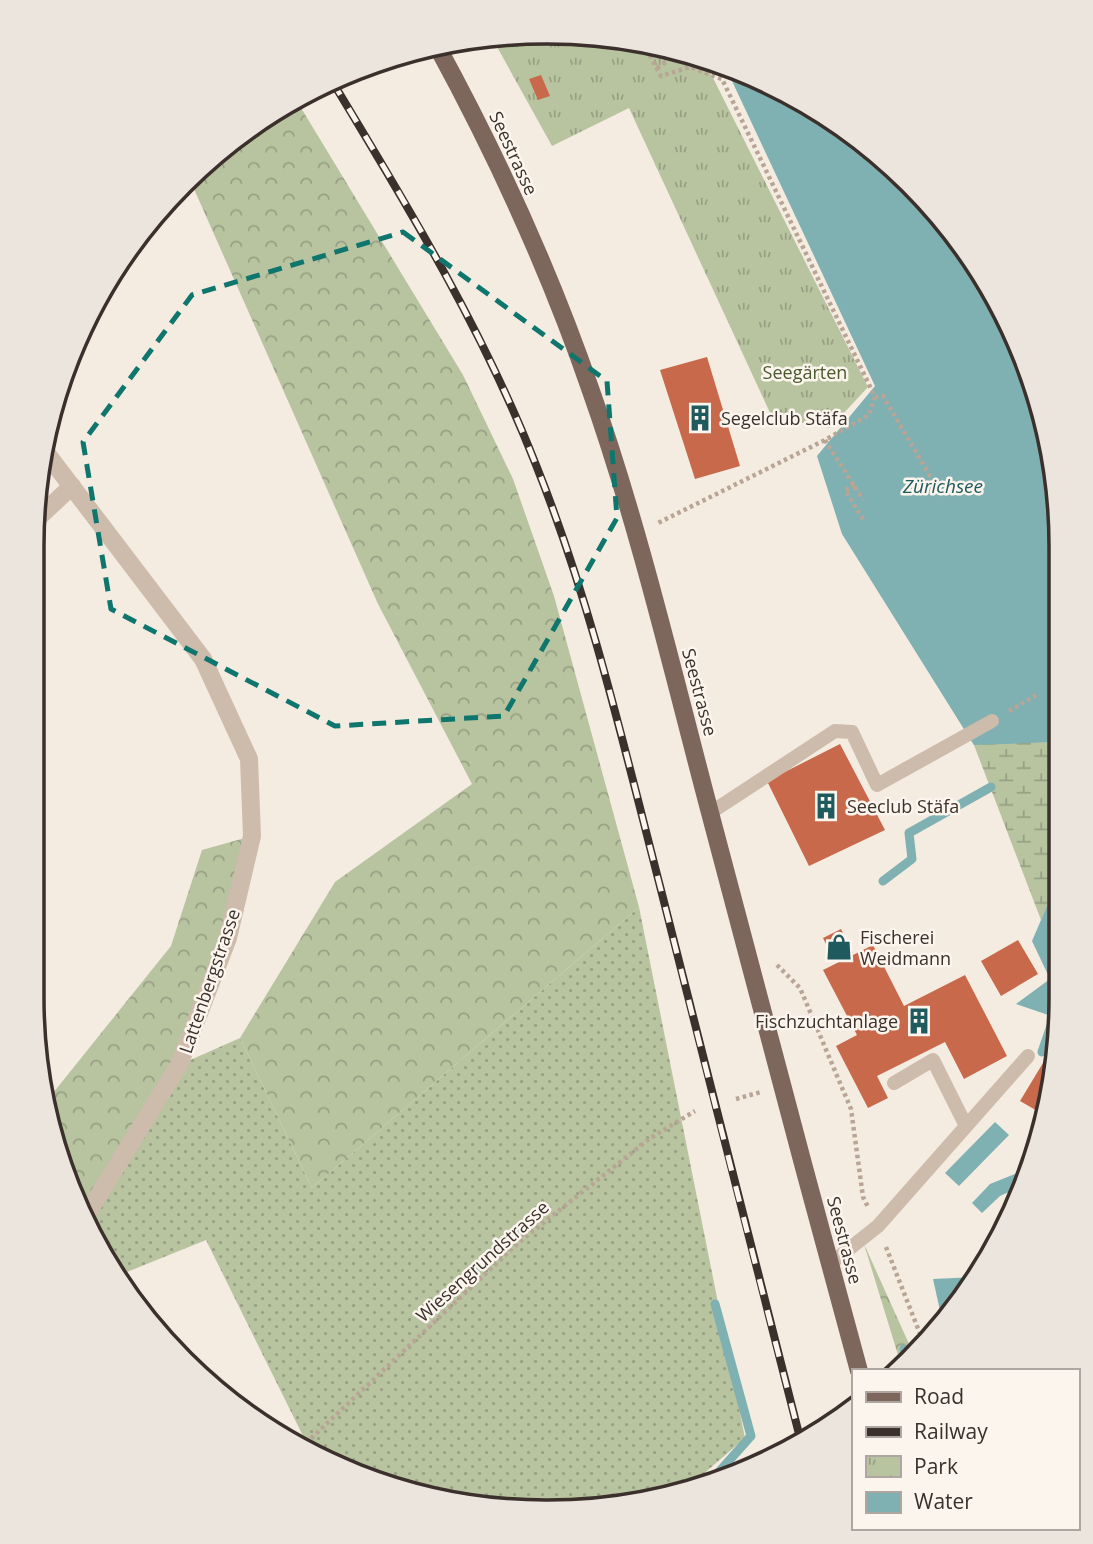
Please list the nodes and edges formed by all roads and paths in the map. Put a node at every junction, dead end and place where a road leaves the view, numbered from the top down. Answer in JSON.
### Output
{"nodes":[{"id":1,"x":649,"y":54,"type":"edge"},
{"id":2,"x":442,"y":55,"type":"edge"},
{"id":3,"x":666,"y":62,"type":"dead end"},
{"id":4,"x":657,"y":68,"type":"junction"},
{"id":5,"x":875,"y":397,"type":"junction"},
{"id":6,"x":825,"y":440,"type":"junction"},
{"id":7,"x":51,"y":459,"type":"edge"},
{"id":8,"x":855,"y":485,"type":"junction"},
{"id":9,"x":72,"y":486,"type":"junction"},
{"id":10,"x":943,"y":498,"type":"dead end"},
{"id":11,"x":863,"y":500,"type":"dead end"},
{"id":12,"x":45,"y":511,"type":"edge"},
{"id":13,"x":864,"y":521,"type":"dead end"},
{"id":14,"x":656,"y":524,"type":"dead end"},
{"id":15,"x":1038,"y":694,"type":"dead end"},
{"id":16,"x":992,"y":721,"type":"joint"},
{"id":17,"x":710,"y":813,"type":"junction"},
{"id":18,"x":776,"y":965,"type":"dead end"},
{"id":19,"x":1028,"y":1056,"type":"dead end"},
{"id":20,"x":894,"y":1083,"type":"dead end"},
{"id":21,"x":695,"y":1111,"type":"dead end"},
{"id":22,"x":966,"y":1126,"type":"junction"},
{"id":23,"x":91,"y":1208,"type":"edge"},
{"id":24,"x":878,"y":1226,"type":"junction"},
{"id":25,"x":830,"y":1264,"type":"junction"},
{"id":26,"x":920,"y":1333,"type":"edge"},
{"id":27,"x":858,"y":1369,"type":"edge"},
{"id":28,"x":309,"y":1440,"type":"edge"}],
"edges":[{"from":1,"to":4,"type":"path"},
{"from":2,"to":17,"type":"main road","name":"Seestrasse"},
{"from":3,"to":4,"type":"path"},
{"from":4,"to":5,"type":"path"},
{"from":5,"to":6,"type":"path"},
{"from":5,"to":10,"type":"path"},
{"from":6,"to":8,"type":"path"},
{"from":6,"to":14,"type":"path"},
{"from":7,"to":9,"type":"street","name":"Lattenbergstrasse"},
{"from":8,"to":11,"type":"path"},
{"from":8,"to":13,"type":"path"},
{"from":9,"to":12,"type":"street"},
{"from":9,"to":23,"type":"street","name":"Lattenbergstrasse"},
{"from":15,"to":16,"type":"path"},
{"from":16,"to":17,"type":"lane"},
{"from":17,"to":25,"type":"main road","name":"Seestrasse"},
{"from":18,"to":24,"type":"path"},
{"from":19,"to":22,"type":"lane"},
{"from":20,"to":22,"type":"lane"},
{"from":21,"to":28,"type":"path","name":"Wiesengrundstrasse"},
{"from":22,"to":24,"type":"lane"},
{"from":24,"to":25,"type":"lane"},
{"from":24,"to":26,"type":"path"},
{"from":25,"to":27,"type":"main road","name":"Seestrasse"}]}
